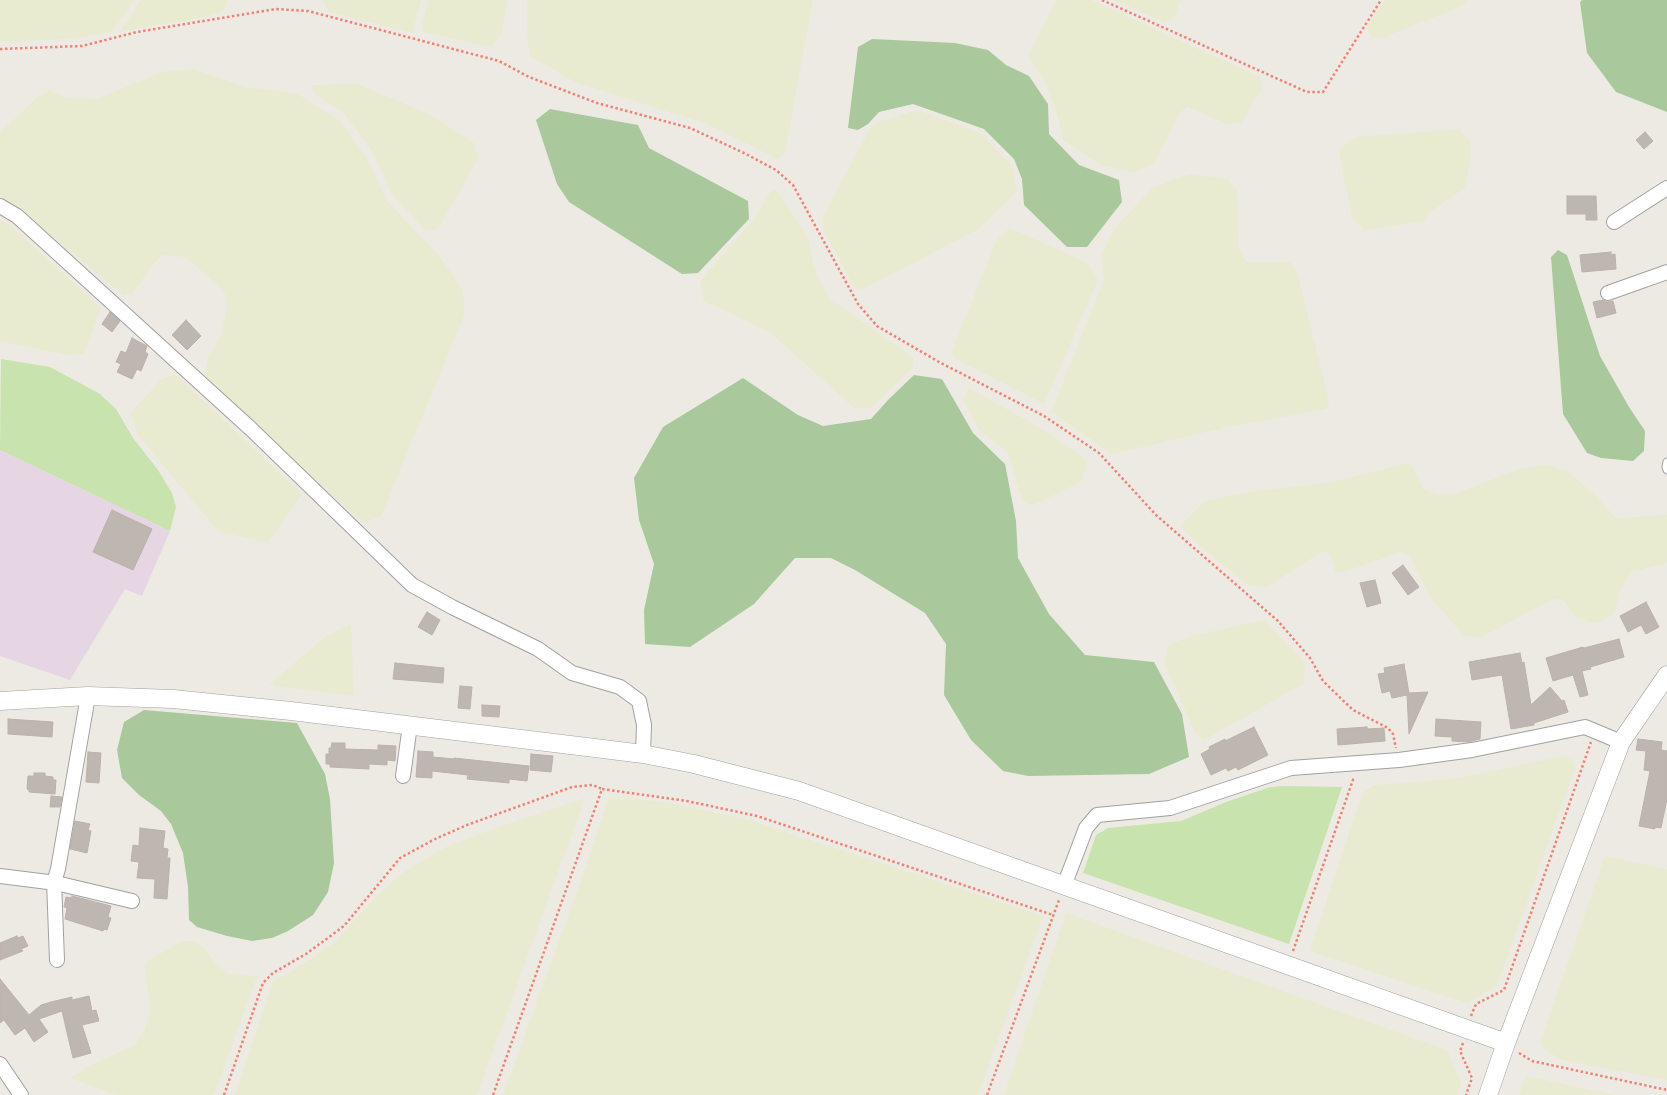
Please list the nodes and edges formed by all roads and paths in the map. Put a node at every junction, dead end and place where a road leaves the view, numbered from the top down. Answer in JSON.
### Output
{"nodes":[{"id":1,"x":1102,"y":0,"type":"edge"},
{"id":2,"x":1382,"y":0,"type":"edge"},
{"id":3,"x":0,"y":49,"type":"edge"},
{"id":4,"x":1667,"y":188,"type":"edge"},
{"id":5,"x":0,"y":206,"type":"edge"},
{"id":6,"x":1614,"y":222,"type":"dead end"},
{"id":7,"x":1667,"y":272,"type":"edge"},
{"id":8,"x":1608,"y":293,"type":"dead end"},
{"id":9,"x":1667,"y":462,"type":"edge"},
{"id":10,"x":1667,"y":470,"type":"edge"},
{"id":11,"x":1667,"y":675,"type":"edge"},
{"id":12,"x":88,"y":696,"type":"junction"},
{"id":13,"x":0,"y":701,"type":"edge"},
{"id":14,"x":410,"y":726,"type":"junction"},
{"id":15,"x":1594,"y":731,"type":"junction"},
{"id":16,"x":1621,"y":742,"type":"junction"},
{"id":17,"x":643,"y":754,"type":"junction"},
{"id":18,"x":1399,"y":760,"type":"junction"},
{"id":19,"x":1356,"y":763,"type":"junction"},
{"id":20,"x":403,"y":776,"type":"dead end"},
{"id":21,"x":602,"y":789,"type":"junction"},
{"id":22,"x":0,"y":876,"type":"edge"},
{"id":23,"x":54,"y":882,"type":"junction"},
{"id":24,"x":1064,"y":886,"type":"junction"},
{"id":25,"x":132,"y":901,"type":"dead end"},
{"id":26,"x":1053,"y":914,"type":"junction"},
{"id":27,"x":57,"y":960,"type":"dead end"},
{"id":28,"x":1288,"y":966,"type":"junction"},
{"id":29,"x":1467,"y":1030,"type":"junction"},
{"id":30,"x":1506,"y":1043,"type":"junction"},
{"id":31,"x":0,"y":1064,"type":"edge"},
{"id":32,"x":1667,"y":1090,"type":"edge"},
{"id":33,"x":22,"y":1095,"type":"edge"},
{"id":34,"x":224,"y":1095,"type":"edge"},
{"id":35,"x":493,"y":1095,"type":"edge"},
{"id":36,"x":987,"y":1095,"type":"edge"},
{"id":37,"x":1466,"y":1095,"type":"edge"},
{"id":38,"x":1488,"y":1095,"type":"edge"}],
"edges":[{"from":1,"to":2,"type":"path"},
{"from":3,"to":18,"type":"path"},
{"from":4,"to":6,"type":"street"},
{"from":5,"to":17,"type":"street"},
{"from":7,"to":8,"type":"street"},
{"from":9,"to":10,"type":"lane"},
{"from":11,"to":16,"type":"street"},
{"from":12,"to":13,"type":"street"},
{"from":12,"to":14,"type":"street"},
{"from":12,"to":23,"type":"street"},
{"from":14,"to":17,"type":"street"},
{"from":14,"to":20,"type":"street"},
{"from":15,"to":16,"type":"street"},
{"from":15,"to":18,"type":"street"},
{"from":15,"to":29,"type":"path"},
{"from":16,"to":30,"type":"street"},
{"from":17,"to":24,"type":"street"},
{"from":18,"to":19,"type":"street"},
{"from":19,"to":24,"type":"street"},
{"from":19,"to":28,"type":"path"},
{"from":21,"to":26,"type":"path"},
{"from":21,"to":34,"type":"path"},
{"from":21,"to":35,"type":"path"},
{"from":22,"to":23,"type":"street"},
{"from":23,"to":25,"type":"street"},
{"from":23,"to":27,"type":"street"},
{"from":24,"to":26,"type":"path"},
{"from":24,"to":28,"type":"street"},
{"from":26,"to":36,"type":"path"},
{"from":28,"to":29,"type":"street"},
{"from":29,"to":30,"type":"street"},
{"from":29,"to":37,"type":"path"},
{"from":30,"to":32,"type":"path"},
{"from":30,"to":38,"type":"street"},
{"from":31,"to":33,"type":"street"}]}
